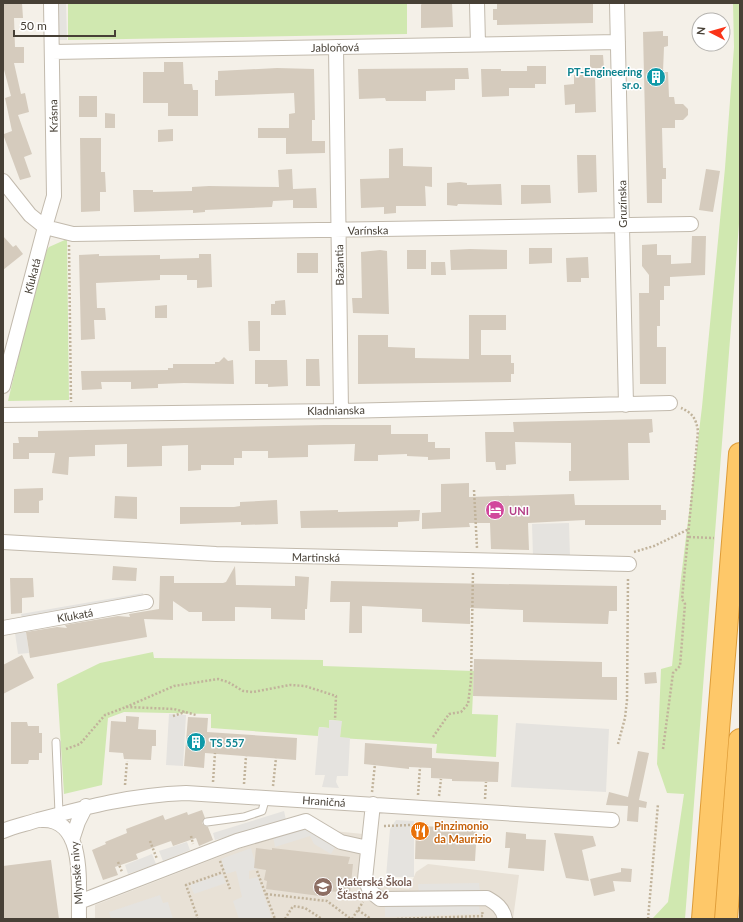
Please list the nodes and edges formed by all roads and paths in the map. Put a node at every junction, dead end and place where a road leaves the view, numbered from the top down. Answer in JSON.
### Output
{"nodes":[{"id":1,"x":52,"y":3,"type":"edge"},
{"id":2,"x":477,"y":3,"type":"edge"},
{"id":3,"x":617,"y":3,"type":"edge"},
{"id":4,"x":618,"y":42,"type":"junction"},
{"id":5,"x":478,"y":44,"type":"junction"},
{"id":6,"x":336,"y":47,"type":"junction"},
{"id":7,"x":52,"y":52,"type":"junction"},
{"id":8,"x":3,"y":181,"type":"edge"},
{"id":9,"x":691,"y":224,"type":"dead end"},
{"id":10,"x":622,"y":225,"type":"junction"},
{"id":11,"x":45,"y":227,"type":"junction"},
{"id":12,"x":338,"y":230,"type":"junction"},
{"id":13,"x":69,"y":243,"type":"dead end"},
{"id":14,"x":3,"y":386,"type":"edge"},
{"id":15,"x":71,"y":402,"type":"dead end"},
{"id":16,"x":670,"y":403,"type":"joint"},
{"id":17,"x":626,"y":405,"type":"junction"},
{"id":18,"x":341,"y":410,"type":"junction"},
{"id":19,"x":3,"y":415,"type":"edge"},
{"id":20,"x":740,"y":454,"type":"edge"},
{"id":21,"x":474,"y":490,"type":"dead end"},
{"id":22,"x":689,"y":529,"type":"junction"},
{"id":23,"x":688,"y":537,"type":"junction"},
{"id":24,"x":714,"y":538,"type":"dead end"},
{"id":25,"x":3,"y":542,"type":"edge"},
{"id":26,"x":476,"y":561,"type":"junction"},
{"id":27,"x":629,"y":564,"type":"junction"},
{"id":28,"x":146,"y":602,"type":"dead end"},
{"id":29,"x":3,"y":628,"type":"edge"},
{"id":30,"x":126,"y":707,"type":"junction"},
{"id":31,"x":186,"y":712,"type":"junction"},
{"id":32,"x":196,"y":715,"type":"dead end"},
{"id":33,"x":173,"y":716,"type":"dead end"},
{"id":34,"x":335,"y":720,"type":"dead end"},
{"id":35,"x":434,"y":737,"type":"dead end"},
{"id":36,"x":740,"y":740,"type":"edge"},
{"id":37,"x":56,"y":742,"type":"dead end"},
{"id":38,"x":618,"y":744,"type":"dead end"},
{"id":39,"x":663,"y":749,"type":"dead end"},
{"id":40,"x":56,"y":752,"type":"junction"},
{"id":41,"x":215,"y":753,"type":"dead end"},
{"id":42,"x":246,"y":756,"type":"dead end"},
{"id":43,"x":276,"y":758,"type":"dead end"},
{"id":44,"x":127,"y":761,"type":"dead end"},
{"id":45,"x":375,"y":764,"type":"dead end"},
{"id":46,"x":420,"y":767,"type":"dead end"},
{"id":47,"x":441,"y":779,"type":"dead end"},
{"id":48,"x":486,"y":782,"type":"dead end"},
{"id":49,"x":213,"y":783,"type":"dead end"},
{"id":50,"x":126,"y":785,"type":"dead end"},
{"id":51,"x":244,"y":785,"type":"dead end"},
{"id":52,"x":270,"y":792,"type":"junction"},
{"id":53,"x":418,"y":796,"type":"dead end"},
{"id":54,"x":439,"y":797,"type":"dead end"},
{"id":55,"x":373,"y":798,"type":"junction"},
{"id":56,"x":485,"y":800,"type":"dead end"},
{"id":57,"x":658,"y":804,"type":"dead end"},
{"id":58,"x":86,"y":806,"type":"junction"},
{"id":59,"x":59,"y":813,"type":"junction"},
{"id":60,"x":38,"y":820,"type":"junction"},
{"id":61,"x":612,"y":820,"type":"dead end"},
{"id":62,"x":207,"y":822,"type":"dead end"},
{"id":63,"x":411,"y":825,"type":"dead end"},
{"id":64,"x":378,"y":826,"type":"dead end"},
{"id":65,"x":3,"y":831,"type":"edge"},
{"id":66,"x":72,"y":840,"type":"junction"},
{"id":67,"x":150,"y":841,"type":"dead end"},
{"id":68,"x":368,"y":848,"type":"junction"},
{"id":69,"x":216,"y":849,"type":"junction"},
{"id":70,"x":161,"y":870,"type":"junction"},
{"id":71,"x":257,"y":871,"type":"dead end"},
{"id":72,"x":223,"y":872,"type":"junction"},
{"id":73,"x":230,"y":889,"type":"dead end"},
{"id":74,"x":370,"y":891,"type":"junction"},
{"id":75,"x":266,"y":894,"type":"junction"},
{"id":76,"x":482,"y":898,"type":"junction"},
{"id":77,"x":78,"y":902,"type":"junction"},
{"id":78,"x":358,"y":910,"type":"junction"},
{"id":79,"x":366,"y":915,"type":"junction"},
{"id":80,"x":483,"y":916,"type":"junction"},
{"id":81,"x":453,"y":918,"type":"edge"},
{"id":82,"x":79,"y":919,"type":"edge"},
{"id":83,"x":197,"y":919,"type":"edge"},
{"id":84,"x":275,"y":919,"type":"edge"},
{"id":85,"x":285,"y":919,"type":"edge"},
{"id":86,"x":322,"y":919,"type":"edge"},
{"id":87,"x":352,"y":919,"type":"edge"},
{"id":88,"x":363,"y":919,"type":"edge"},
{"id":89,"x":371,"y":919,"type":"edge"},
{"id":90,"x":397,"y":919,"type":"edge"},
{"id":91,"x":405,"y":919,"type":"edge"},
{"id":92,"x":485,"y":919,"type":"edge"},
{"id":93,"x":505,"y":919,"type":"edge"},
{"id":94,"x":648,"y":919,"type":"edge"},
{"id":95,"x":703,"y":919,"type":"edge"},
{"id":96,"x":726,"y":919,"type":"edge"}],
"edges":[{"from":1,"to":7,"type":"street","name":"Krásna"},
{"from":2,"to":5,"type":"street"},
{"from":3,"to":4,"type":"street","name":"Gruzínska"},
{"from":4,"to":5,"type":"street","name":"Jabloňová"},
{"from":4,"to":10,"type":"street","name":"Gruzínska"},
{"from":5,"to":6,"type":"street","name":"Jabloňová"},
{"from":6,"to":7,"type":"street","name":"Jabloňová"},
{"from":6,"to":12,"type":"street","name":"Bažantia"},
{"from":7,"to":11,"type":"street","name":"Krásna"},
{"from":8,"to":11,"type":"street"},
{"from":9,"to":10,"type":"street","name":"Varínska"},
{"from":10,"to":12,"type":"street","name":"Varínska"},
{"from":10,"to":17,"type":"street","name":"Gruzínska"},
{"from":11,"to":12,"type":"street","name":"Varínska"},
{"from":11,"to":14,"type":"street","name":"Kľukatá"},
{"from":12,"to":18,"type":"street","name":"Bažantia"},
{"from":13,"to":15,"type":"path"},
{"from":16,"to":17,"type":"street","name":"Kladnianska"},
{"from":16,"to":22,"type":"path"},
{"from":17,"to":18,"type":"street","name":"Kladnianska"},
{"from":18,"to":19,"type":"street","name":"Kladnianska"},
{"from":20,"to":95,"type":"highway"},
{"from":21,"to":26,"type":"path"},
{"from":22,"to":23,"type":"path"},
{"from":22,"to":27,"type":"path"},
{"from":23,"to":24,"type":"path"},
{"from":23,"to":39,"type":"path"},
{"from":25,"to":26,"type":"street","name":"Martinská"},
{"from":26,"to":27,"type":"street","name":"Martinská"},
{"from":26,"to":35,"type":"path"},
{"from":27,"to":38,"type":"path"},
{"from":28,"to":29,"type":"street","name":"Kľukatá"},
{"from":30,"to":31,"type":"path"},
{"from":30,"to":34,"type":"path"},
{"from":30,"to":40,"type":"path"},
{"from":31,"to":32,"type":"path"},
{"from":31,"to":33,"type":"path"},
{"from":36,"to":96,"type":"highway"},
{"from":37,"to":40,"type":"lane"},
{"from":40,"to":59,"type":"lane"},
{"from":41,"to":49,"type":"path"},
{"from":42,"to":51,"type":"path"},
{"from":43,"to":52,"type":"path"},
{"from":44,"to":50,"type":"path"},
{"from":45,"to":55,"type":"path"},
{"from":46,"to":53,"type":"path"},
{"from":47,"to":54,"type":"path"},
{"from":48,"to":56,"type":"path"},
{"from":52,"to":55,"type":"street","name":"Hraničná"},
{"from":52,"to":58,"type":"street","name":"Hraničná"},
{"from":52,"to":62,"type":"lane"},
{"from":55,"to":61,"type":"street","name":"Hraničná"},
{"from":55,"to":68,"type":"street"},
{"from":57,"to":94,"type":"path"},
{"from":58,"to":59,"type":"street","name":"Hraničná"},
{"from":58,"to":66,"type":"street","name":"Mlynské nivy"},
{"from":59,"to":60,"type":"street","name":"Hraničná"},
{"from":60,"to":65,"type":"street","name":"Hraničná"},
{"from":60,"to":66,"type":"street","name":"Hraničná"},
{"from":63,"to":64,"type":"path"},
{"from":66,"to":77,"type":"street","name":"Mlynské nivy"},
{"from":67,"to":70,"type":"path"},
{"from":68,"to":69,"type":"street"},
{"from":68,"to":74,"type":"street"},
{"from":69,"to":70,"type":"street"},
{"from":69,"to":72,"type":"path"},
{"from":70,"to":77,"type":"street"},
{"from":71,"to":75,"type":"path"},
{"from":72,"to":73,"type":"path"},
{"from":72,"to":83,"type":"path"},
{"from":74,"to":76,"type":"street"},
{"from":74,"to":78,"type":"path"},
{"from":75,"to":84,"type":"path"},
{"from":75,"to":87,"type":"path"},
{"from":76,"to":80,"type":"path"},
{"from":76,"to":93,"type":"street"},
{"from":77,"to":82,"type":"street","name":"Mlynské nivy"},
{"from":78,"to":79,"type":"path"},
{"from":78,"to":87,"type":"path"},
{"from":79,"to":88,"type":"path"},
{"from":79,"to":89,"type":"path"},
{"from":80,"to":81,"type":"path"},
{"from":80,"to":92,"type":"path"},
{"from":81,"to":91,"type":"path"},
{"from":85,"to":86,"type":"path"},
{"from":90,"to":91,"type":"path"}]}
